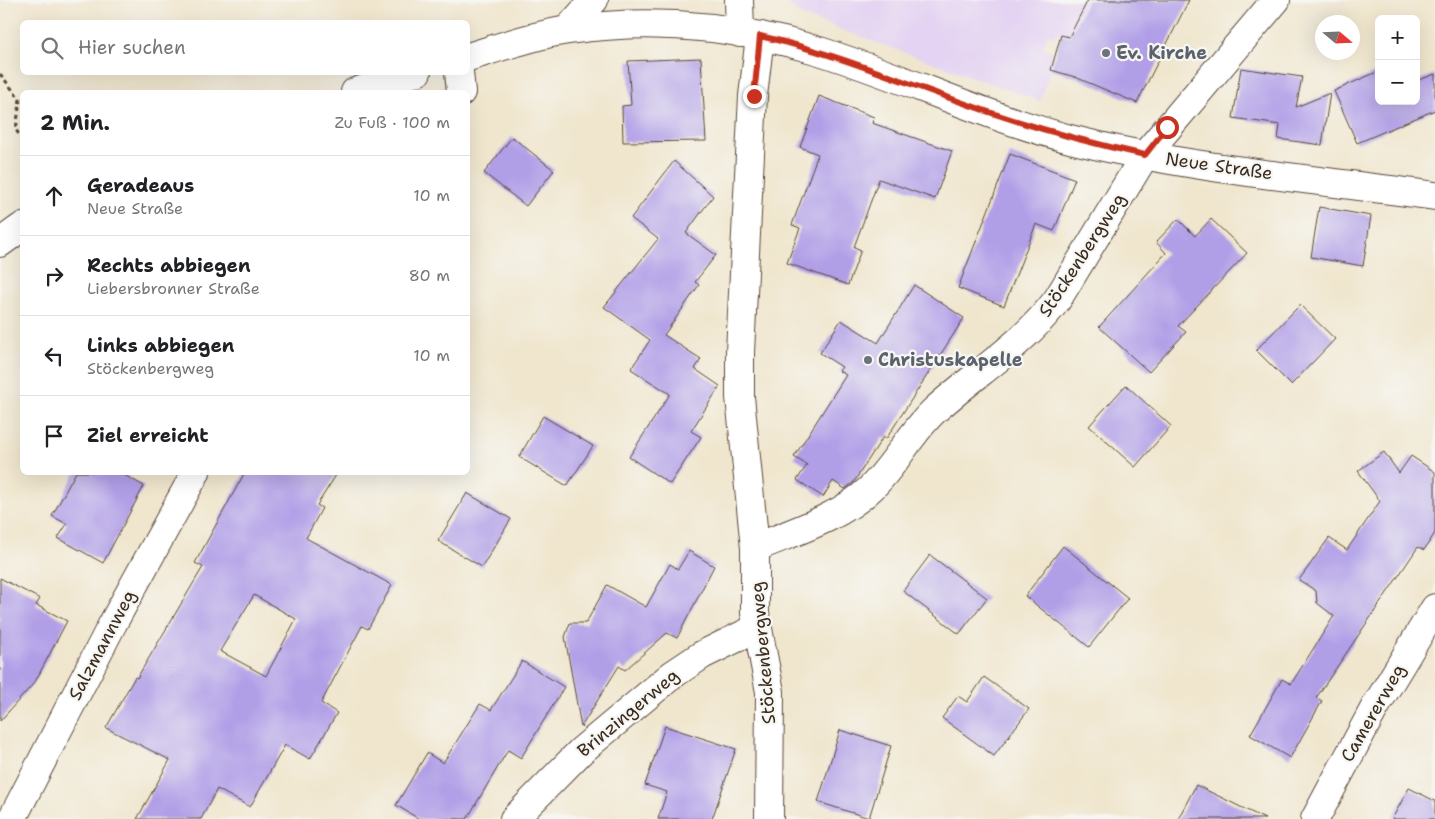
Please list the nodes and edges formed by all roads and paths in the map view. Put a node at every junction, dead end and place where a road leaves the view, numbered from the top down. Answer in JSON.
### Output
{"nodes":[{"id":1,"x":594,"y":0,"type":"edge"},
{"id":2,"x":738,"y":0,"type":"edge"},
{"id":3,"x":1276,"y":0,"type":"edge"},
{"id":4,"x":567,"y":30,"type":"junction"},
{"id":5,"x":750,"y":34,"type":"junction"},
{"id":6,"x":470,"y":56,"type":"edge"},
{"id":7,"x":0,"y":74,"type":"edge"},
{"id":8,"x":409,"y":75,"type":"edge"},
{"id":9,"x":460,"y":75,"type":"edge"},
{"id":10,"x":362,"y":90,"type":"edge"},
{"id":11,"x":461,"y":90,"type":"edge"},
{"id":12,"x":20,"y":99,"type":"edge"},
{"id":13,"x":20,"y":99,"type":"edge"},
{"id":14,"x":20,"y":136,"type":"edge"},
{"id":15,"x":1145,"y":155,"type":"junction"},
{"id":16,"x":1435,"y":196,"type":"edge"},
{"id":17,"x":20,"y":228,"type":"edge"},
{"id":18,"x":0,"y":243,"type":"edge"},
{"id":19,"x":194,"y":475,"type":"edge"},
{"id":20,"x":754,"y":548,"type":"junction"},
{"id":21,"x":1435,"y":608,"type":"edge"},
{"id":22,"x":757,"y":628,"type":"junction"},
{"id":23,"x":12,"y":819,"type":"edge"},
{"id":24,"x":514,"y":819,"type":"edge"},
{"id":25,"x":769,"y":819,"type":"edge"},
{"id":26,"x":1315,"y":819,"type":"edge"}],
"edges":[{"from":1,"to":4,"type":"street"},
{"from":2,"to":5,"type":"street","name":"Stöckenbergweg"},
{"from":3,"to":15,"type":"street","name":"Neue Straße"},
{"from":4,"to":5,"type":"street"},
{"from":4,"to":6,"type":"street"},
{"from":5,"to":15,"type":"street"},
{"from":5,"to":20,"type":"street","name":"Stöckenbergweg"},
{"from":7,"to":12,"type":"path"},
{"from":8,"to":10,"type":"street"},
{"from":9,"to":11,"type":"street"},
{"from":13,"to":14,"type":"path"},
{"from":15,"to":16,"type":"street","name":"Neue Straße"},
{"from":15,"to":20,"type":"street","name":"Stöckenbergweg"},
{"from":17,"to":18,"type":"street"},
{"from":19,"to":23,"type":"street","name":"Salzmannweg"},
{"from":20,"to":22,"type":"street","name":"Stöckenbergweg"},
{"from":21,"to":26,"type":"street","name":"Camererweg"},
{"from":22,"to":24,"type":"street","name":"Brinzingerweg"},
{"from":22,"to":25,"type":"street","name":"Stöckenbergweg"}]}
